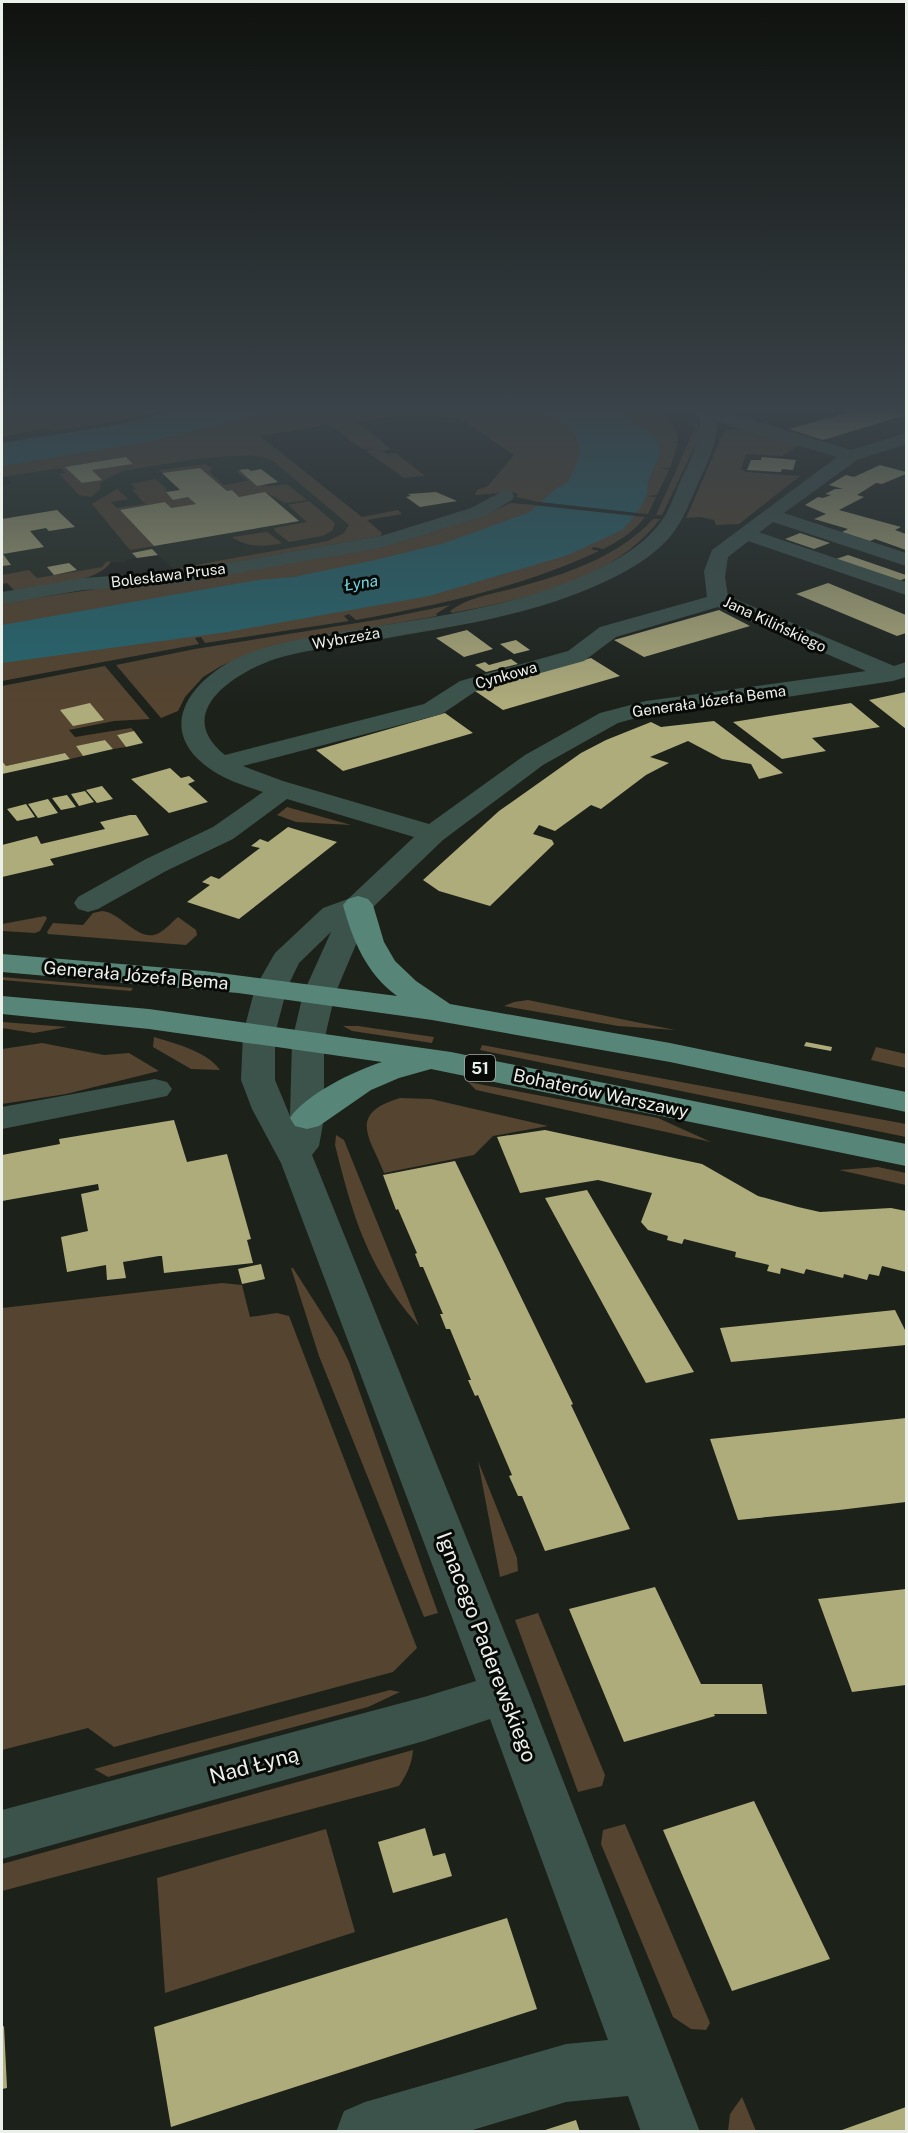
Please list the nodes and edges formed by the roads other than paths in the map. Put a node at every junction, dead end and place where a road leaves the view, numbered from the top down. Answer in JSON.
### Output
{"nodes":[{"id":1,"x":487,"y":507,"type":"edge"},
{"id":2,"x":679,"y":507,"type":"edge"},
{"id":3,"x":782,"y":507,"type":"edge"},
{"id":4,"x":770,"y":515,"type":"junction"},
{"id":5,"x":755,"y":537,"type":"dead end"},
{"id":6,"x":906,"y":560,"type":"edge"},
{"id":7,"x":906,"y":589,"type":"edge"},
{"id":8,"x":2,"y":598,"type":"edge"},
{"id":9,"x":719,"y":600,"type":"junction"},
{"id":10,"x":902,"y":674,"type":"edge"},
{"id":11,"x":221,"y":764,"type":"junction"},
{"id":12,"x":284,"y":789,"type":"junction"},
{"id":13,"x":433,"y":834,"type":"junction"},
{"id":14,"x":88,"y":903,"type":"dead end"},
{"id":15,"x":358,"y":905,"type":"junction"},
{"id":16,"x":2,"y":963,"type":"edge"},
{"id":17,"x":271,"y":988,"type":"junction"},
{"id":18,"x":319,"y":994,"type":"junction"},
{"id":19,"x":2,"y":1005,"type":"edge"},
{"id":20,"x":447,"y":1013,"type":"junction"},
{"id":21,"x":259,"y":1034,"type":"junction"},
{"id":22,"x":308,"y":1041,"type":"junction"},
{"id":23,"x":433,"y":1059,"type":"junction"},
{"id":24,"x":155,"y":1089,"type":"dead end"},
{"id":25,"x":906,"y":1102,"type":"edge"},
{"id":26,"x":2,"y":1118,"type":"edge"},
{"id":27,"x":307,"y":1118,"type":"junction"},
{"id":28,"x":906,"y":1155,"type":"edge"},
{"id":29,"x":299,"y":1163,"type":"junction"},
{"id":30,"x":505,"y":1693,"type":"junction"},
{"id":31,"x":2,"y":1834,"type":"edge"},
{"id":32,"x":646,"y":2066,"type":"junction"},
{"id":33,"x":365,"y":2132,"type":"edge"},
{"id":34,"x":671,"y":2132,"type":"edge"}],
"edges":[{"from":1,"to":8,"type":"street","name":"Bolesława Prusa"},
{"from":2,"to":11,"type":"street","name":"Wybrzeża"},
{"from":3,"to":4,"type":"street","name":"Jana Kilińskiego"},
{"from":4,"to":6,"type":"street"},
{"from":4,"to":9,"type":"street","name":"Jana Kilińskiego"},
{"from":5,"to":7,"type":"street"},
{"from":9,"to":10,"type":"street","name":"Jana Kilińskiego"},
{"from":9,"to":11,"type":"street","name":"Cynkowa"},
{"from":10,"to":13,"type":"street","name":"Generała Józefa Bema"},
{"from":11,"to":12,"type":"street","name":"Wybrzeża"},
{"from":12,"to":13,"type":"street","name":"Wybrzeża"},
{"from":12,"to":14,"type":"street"},
{"from":13,"to":15,"type":"street","name":"Generała Józefa Bema"},
{"from":15,"to":17,"type":"street","name":"Generała Józefa Bema"},
{"from":15,"to":18,"type":"street","name":"Generała Józefa Bema"},
{"from":15,"to":20,"type":"main road"},
{"from":16,"to":17,"type":"main road","name":"Generała Józefa Bema"},
{"from":17,"to":18,"type":"main road","name":"Generała Józefa Bema"},
{"from":17,"to":21,"type":"street","name":"Ignacego Paderewskiego"},
{"from":18,"to":20,"type":"main road"},
{"from":18,"to":22,"type":"street","name":"Generała Józefa Bema"},
{"from":19,"to":21,"type":"main road","number":"51"},
{"from":20,"to":25,"type":"main road"},
{"from":21,"to":22,"type":"main road","name":"Bohaterów Warszawy","number":"51"},
{"from":21,"to":29,"type":"street","name":"Ignacego Paderewskiego"},
{"from":22,"to":23,"type":"main road","name":"Bohaterów Warszawy","number":"51"},
{"from":22,"to":27,"type":"street"},
{"from":23,"to":27,"type":"main road"},
{"from":23,"to":28,"type":"main road","name":"Bohaterów Warszawy","number":"51"},
{"from":24,"to":26,"type":"street"},
{"from":27,"to":29,"type":"street"},
{"from":29,"to":30,"type":"street","name":"Ignacego Paderewskiego"},
{"from":30,"to":31,"type":"street","name":"Nad Łyną"},
{"from":30,"to":32,"type":"street","name":"Ignacego Paderewskiego"},
{"from":32,"to":33,"type":"street"},
{"from":32,"to":34,"type":"street","name":"Ignacego Paderewskiego"}]}
